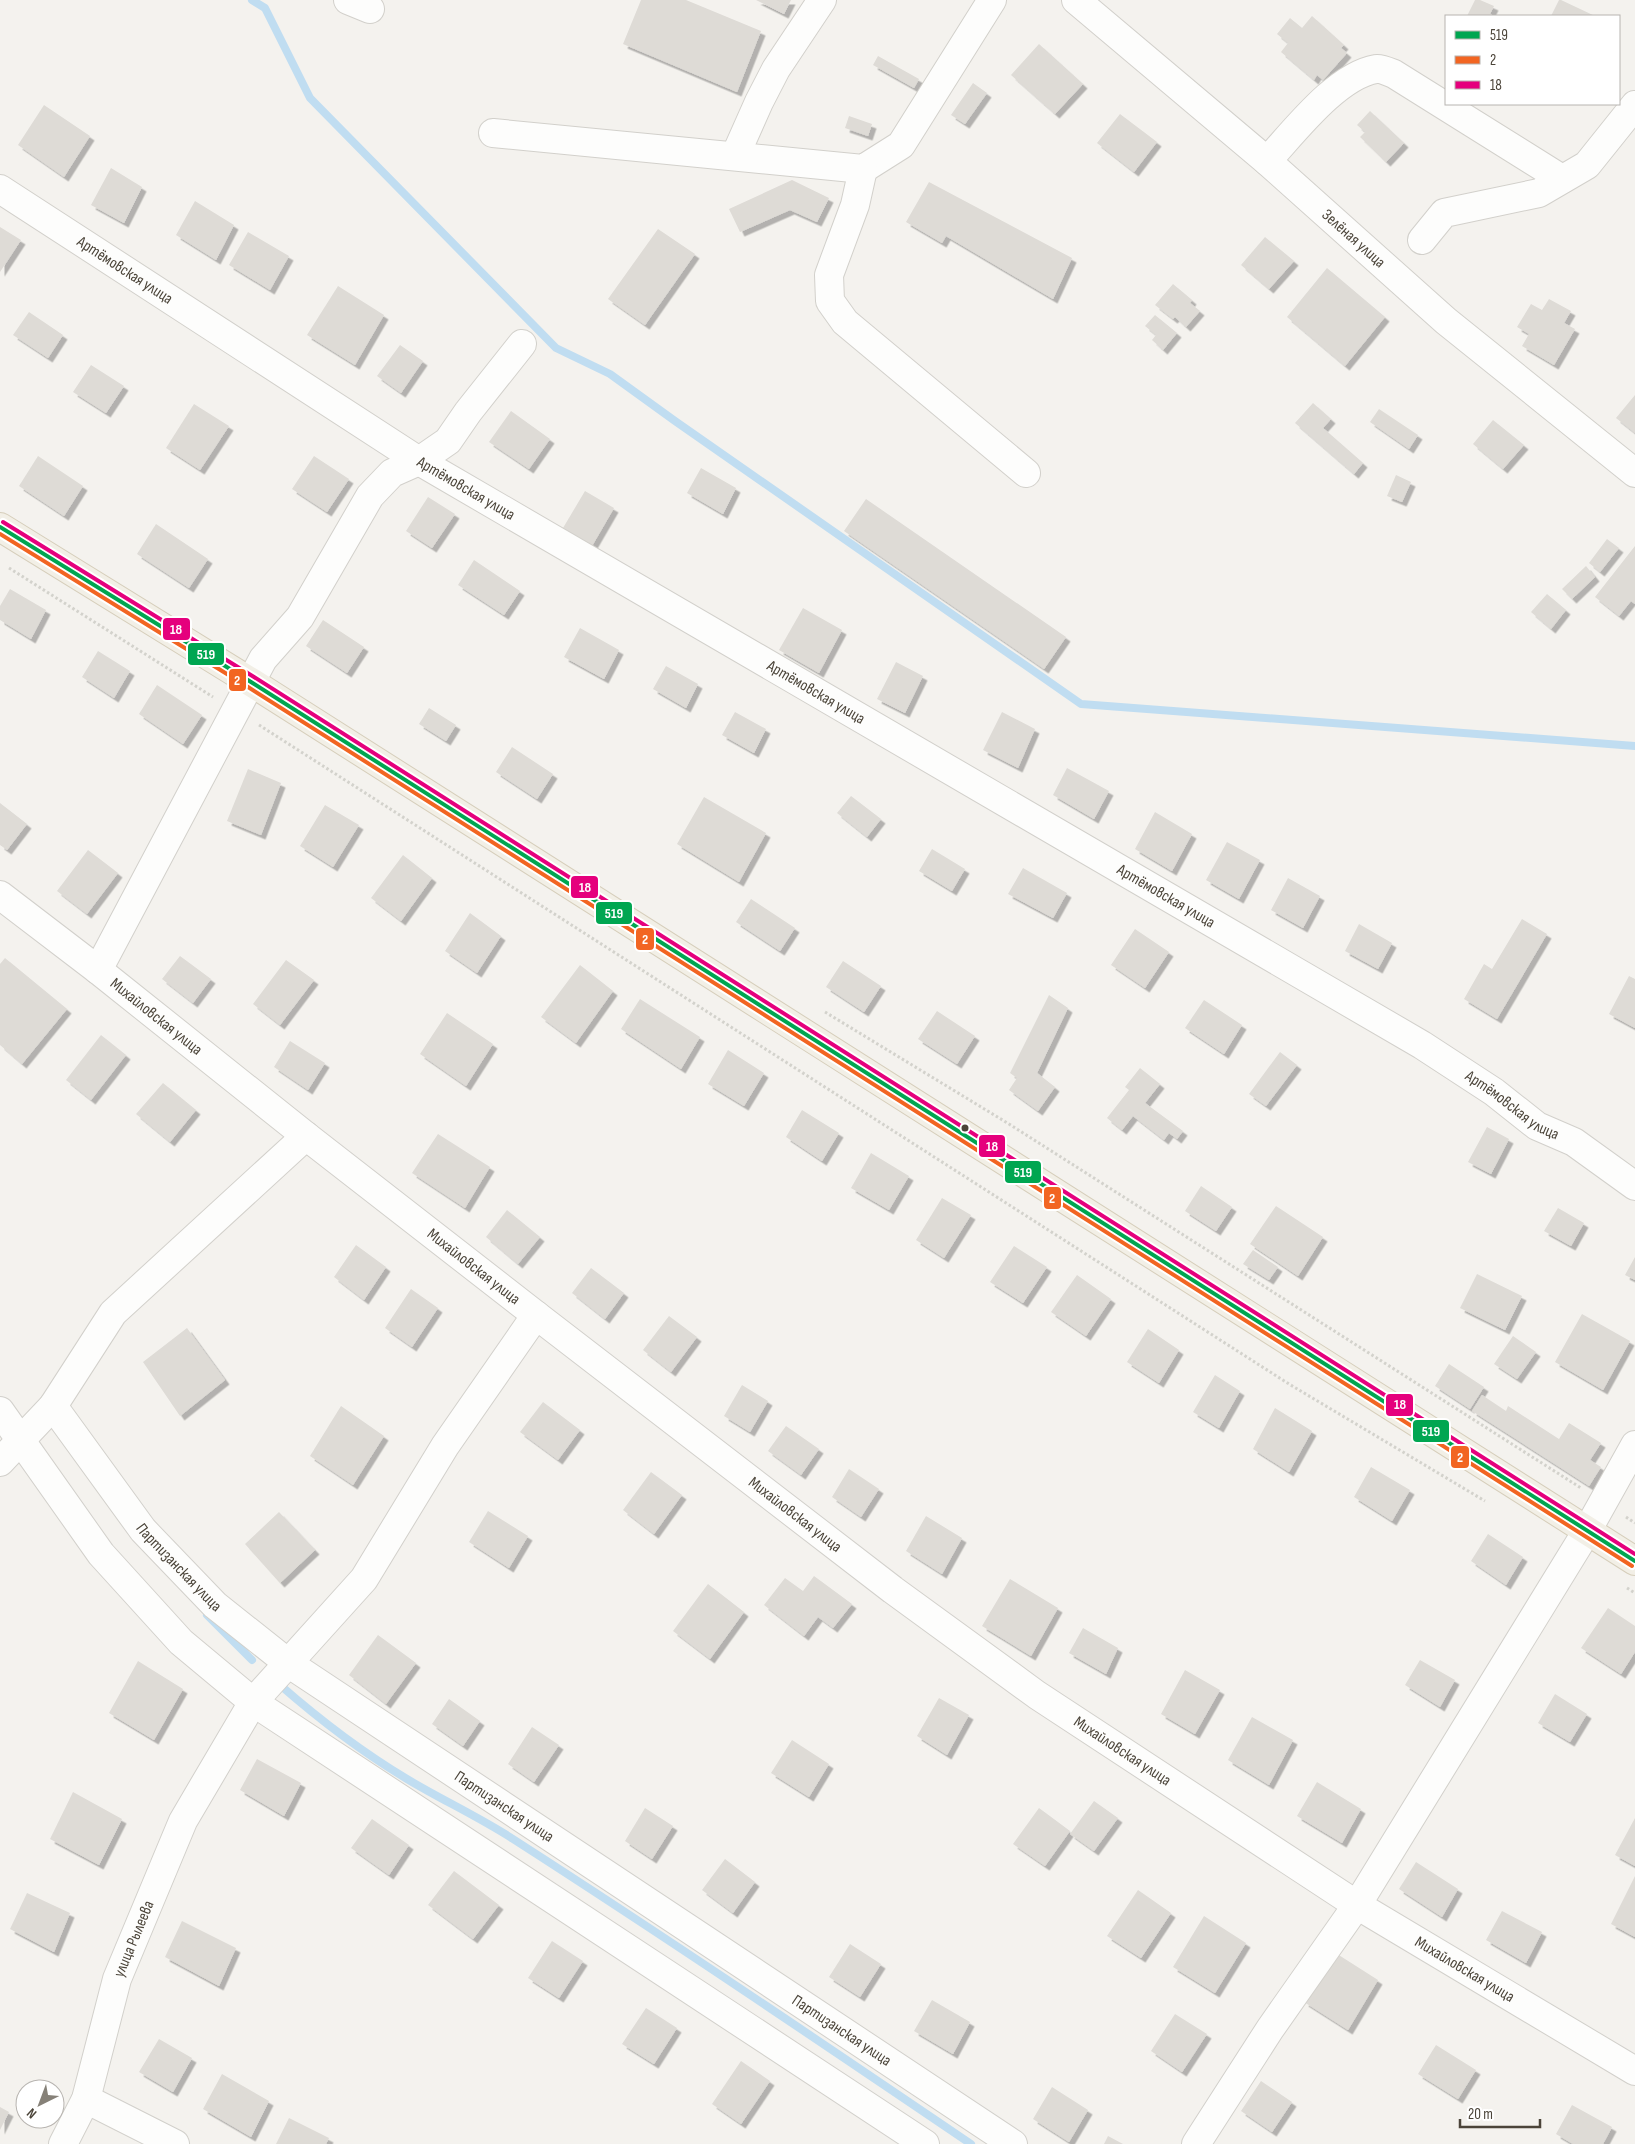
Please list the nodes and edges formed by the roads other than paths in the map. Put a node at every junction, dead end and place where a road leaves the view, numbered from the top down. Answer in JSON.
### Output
{"nodes":[{"id":1,"x":822,"y":0,"type":"edge"},
{"id":2,"x":992,"y":0,"type":"edge"},
{"id":3,"x":1076,"y":0,"type":"edge"},
{"id":4,"x":1635,"y":105,"type":"edge"},
{"id":5,"x":493,"y":133,"type":"dead end"},
{"id":6,"x":735,"y":156,"type":"junction"},
{"id":7,"x":1267,"y":161,"type":"junction"},
{"id":8,"x":863,"y":168,"type":"junction"},
{"id":9,"x":1562,"y":179,"type":"junction"},
{"id":10,"x":0,"y":189,"type":"edge"},
{"id":11,"x":1422,"y":240,"type":"dead end"},
{"id":12,"x":522,"y":344,"type":"dead end"},
{"id":13,"x":419,"y":461,"type":"junction"},
{"id":14,"x":1026,"y":473,"type":"dead end"},
{"id":15,"x":1635,"y":473,"type":"edge"},
{"id":16,"x":0,"y":527,"type":"edge"},
{"id":17,"x":251,"y":682,"type":"junction"},
{"id":18,"x":0,"y":895,"type":"edge"},
{"id":19,"x":98,"y":970,"type":"junction"},
{"id":20,"x":306,"y":1136,"type":"junction"},
{"id":21,"x":1635,"y":1186,"type":"edge"},
{"id":22,"x":536,"y":1315,"type":"junction"},
{"id":23,"x":53,"y":1406,"type":"junction"},
{"id":24,"x":0,"y":1411,"type":"edge"},
{"id":25,"x":20,"y":1441,"type":"junction"},
{"id":26,"x":1635,"y":1445,"type":"edge"},
{"id":27,"x":0,"y":1462,"type":"edge"},
{"id":28,"x":1587,"y":1531,"type":"junction"},
{"id":29,"x":1635,"y":1561,"type":"edge"},
{"id":30,"x":288,"y":1663,"type":"junction"},
{"id":31,"x":253,"y":1702,"type":"junction"},
{"id":32,"x":1357,"y":1905,"type":"junction"},
{"id":33,"x":1635,"y":2071,"type":"edge"},
{"id":34,"x":86,"y":2099,"type":"junction"},
{"id":35,"x":63,"y":2144,"type":"edge"},
{"id":36,"x":175,"y":2144,"type":"edge"},
{"id":37,"x":925,"y":2144,"type":"edge"},
{"id":38,"x":1013,"y":2144,"type":"edge"},
{"id":39,"x":1196,"y":2144,"type":"edge"}],
"edges":[{"from":1,"to":6,"type":"street"},
{"from":2,"to":8,"type":"street"},
{"from":3,"to":7,"type":"street","name":"Зелёная улица"},
{"from":4,"to":9,"type":"street"},
{"from":5,"to":6,"type":"street"},
{"from":6,"to":8,"type":"street"},
{"from":7,"to":9,"type":"street"},
{"from":7,"to":15,"type":"street","name":"Зелёная улица"},
{"from":8,"to":14,"type":"street"},
{"from":9,"to":11,"type":"street"},
{"from":10,"to":13,"type":"street","name":"Артёмовская улица"},
{"from":12,"to":13,"type":"street"},
{"from":13,"to":17,"type":"street"},
{"from":13,"to":21,"type":"street","name":"Артёмовская улица"},
{"from":16,"to":17,"type":"main road"},
{"from":17,"to":19,"type":"street"},
{"from":17,"to":28,"type":"main road"},
{"from":18,"to":19,"type":"street","name":"Михайловская улица"},
{"from":19,"to":20,"type":"street","name":"Михайловская улица"},
{"from":20,"to":22,"type":"street","name":"Михайловская улица"},
{"from":20,"to":23,"type":"street"},
{"from":22,"to":30,"type":"street","name":"улица Рылеева"},
{"from":22,"to":32,"type":"street","name":"Михайловская улица"},
{"from":23,"to":25,"type":"street"},
{"from":23,"to":30,"type":"street","name":"Партизанская улица"},
{"from":24,"to":25,"type":"street"},
{"from":25,"to":27,"type":"street"},
{"from":25,"to":31,"type":"street"},
{"from":26,"to":28,"type":"street"},
{"from":28,"to":29,"type":"main road"},
{"from":28,"to":32,"type":"street"},
{"from":30,"to":31,"type":"street","name":"улица Рылеева"},
{"from":30,"to":38,"type":"street","name":"Партизанская улица"},
{"from":31,"to":34,"type":"street","name":"улица Рылеева"},
{"from":31,"to":37,"type":"street"},
{"from":32,"to":33,"type":"street","name":"Михайловская улица"},
{"from":32,"to":39,"type":"street"},
{"from":34,"to":35,"type":"street","name":"улица Рылеева"},
{"from":34,"to":36,"type":"street"}]}
